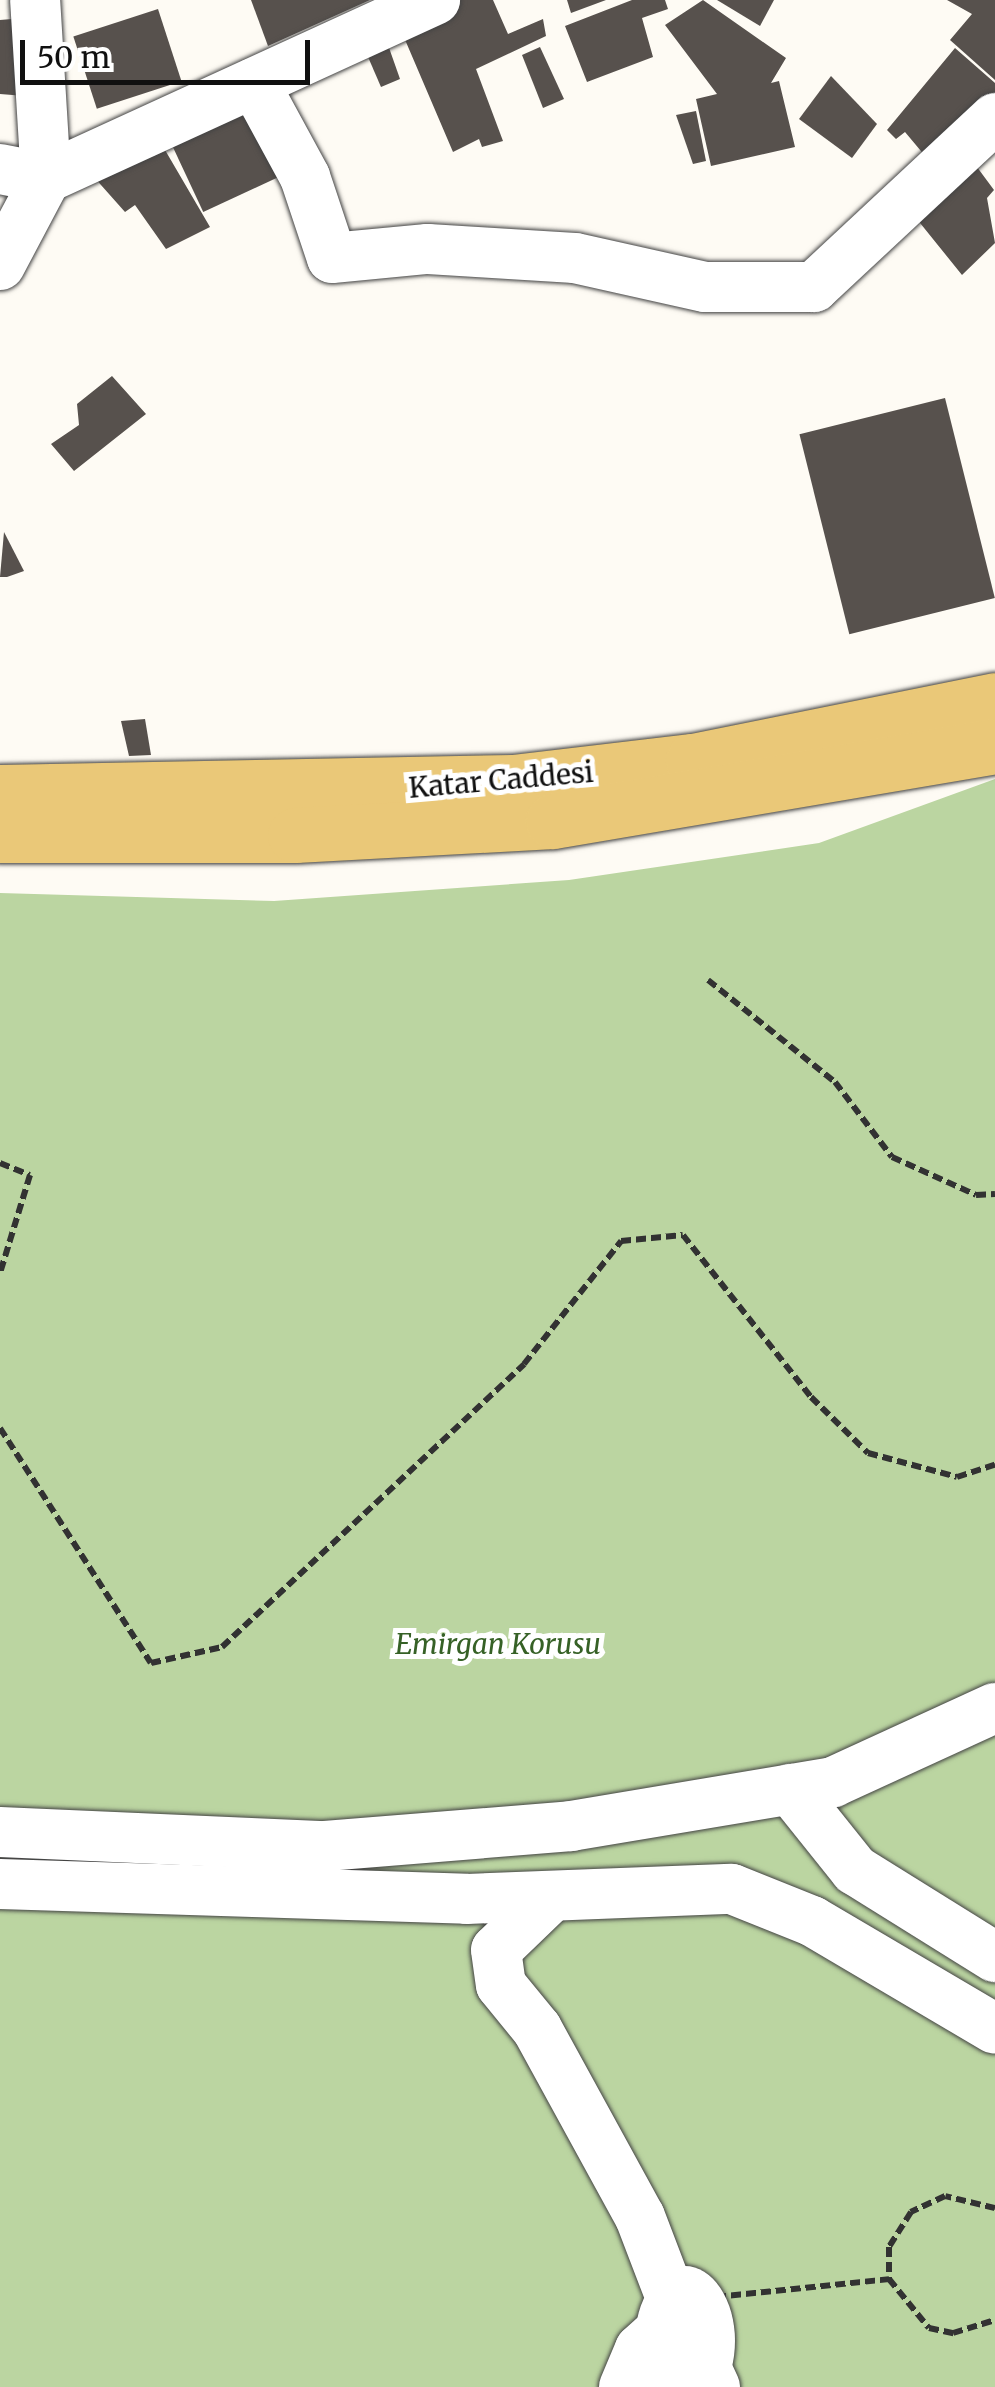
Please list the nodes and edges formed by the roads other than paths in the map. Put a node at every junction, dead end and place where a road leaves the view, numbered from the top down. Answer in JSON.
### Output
{"nodes":[{"id":1,"x":35,"y":0,"type":"edge"},
{"id":2,"x":435,"y":0,"type":"edge"},
{"id":3,"x":254,"y":83,"type":"junction"},
{"id":4,"x":995,"y":118,"type":"edge"},
{"id":5,"x":23,"y":174,"type":"edge"},
{"id":6,"x":0,"y":266,"type":"edge"},
{"id":7,"x":995,"y":700,"type":"edge"},
{"id":8,"x":995,"y":746,"type":"edge"},
{"id":9,"x":0,"y":792,"type":"edge"},
{"id":10,"x":0,"y":835,"type":"edge"},
{"id":11,"x":995,"y":1708,"type":"edge"},
{"id":12,"x":790,"y":1789,"type":"junction"},
{"id":13,"x":0,"y":1832,"type":"edge"},
{"id":14,"x":61,"y":1834,"type":"junction"},
{"id":15,"x":10,"y":1895,"type":"edge"},
{"id":16,"x":551,"y":1897,"type":"junction"},
{"id":17,"x":985,"y":1937,"type":"edge"},
{"id":18,"x":995,"y":2029,"type":"edge"},
{"id":19,"x":680,"y":2310,"type":"junction"},
{"id":20,"x":624,"y":2387,"type":"edge"},
{"id":21,"x":714,"y":2387,"type":"edge"}],
"edges":[{"from":1,"to":5,"type":"street"},
{"from":2,"to":3,"type":"street"},
{"from":3,"to":4,"type":"street"},
{"from":3,"to":5,"type":"street"},
{"from":5,"to":6,"type":"street"},
{"from":7,"to":9,"type":"main road","name":"Katar Caddesi"},
{"from":8,"to":10,"type":"main road","name":"Katar Caddesi"},
{"from":11,"to":12,"type":"street"},
{"from":12,"to":14,"type":"street"},
{"from":12,"to":17,"type":"street"},
{"from":13,"to":14,"type":"street"},
{"from":14,"to":15,"type":"street"},
{"from":15,"to":16,"type":"street"},
{"from":16,"to":18,"type":"street"},
{"from":16,"to":19,"type":"street"},
{"from":19,"to":20,"type":"street"},
{"from":19,"to":21,"type":"street"}]}
